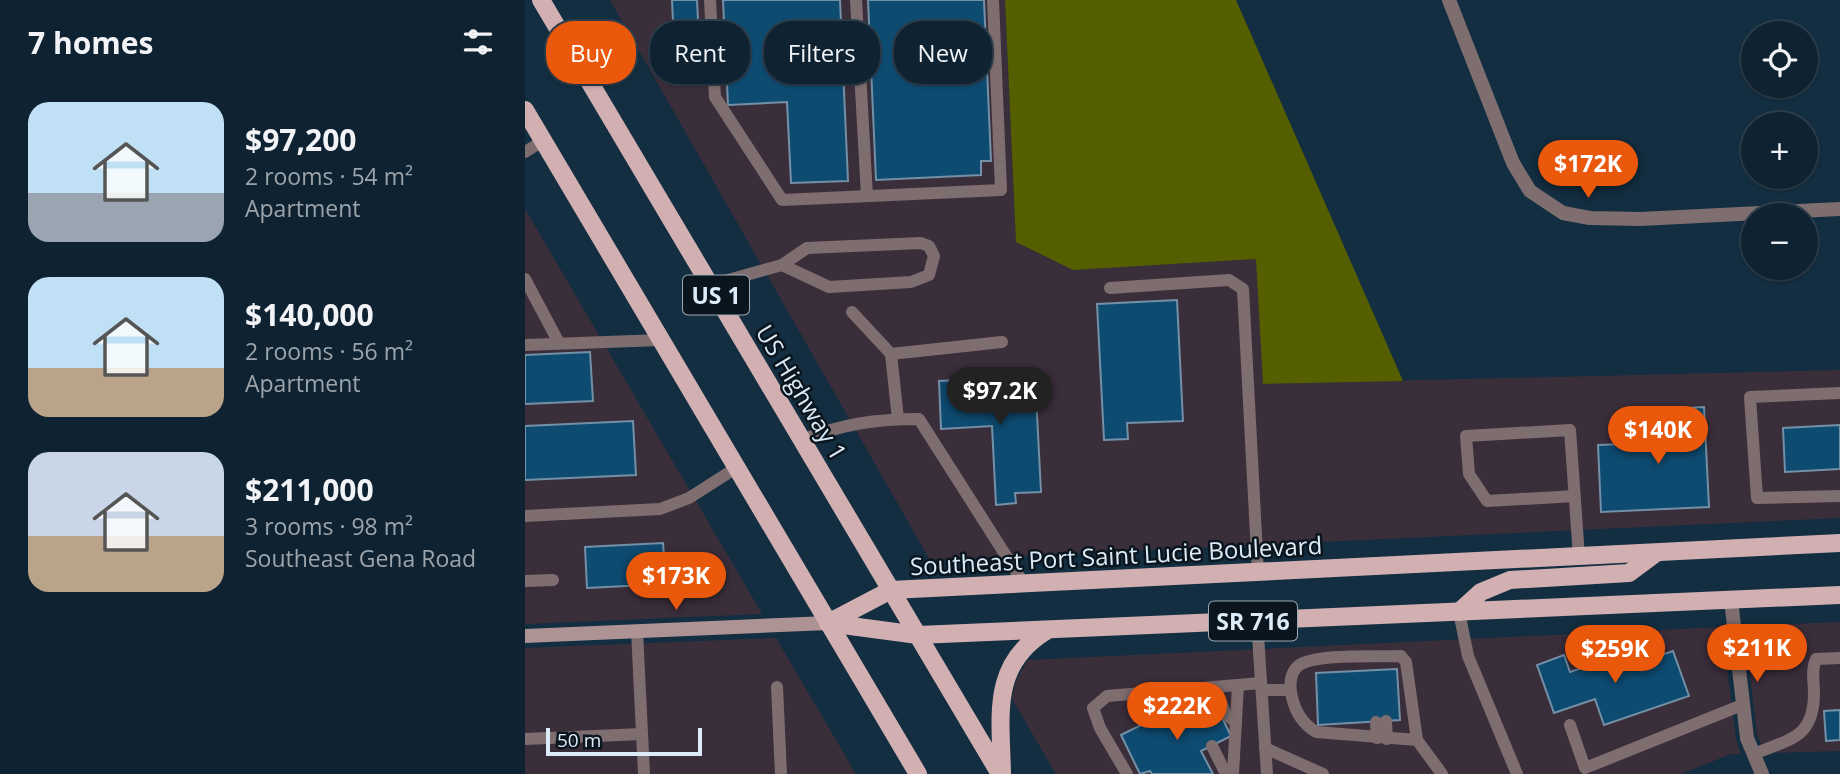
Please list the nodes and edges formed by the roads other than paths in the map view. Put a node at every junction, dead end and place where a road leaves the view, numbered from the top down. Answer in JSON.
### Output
{"nodes":[{"id":1,"x":541,"y":0,"type":"edge"},
{"id":2,"x":710,"y":0,"type":"edge"},
{"id":3,"x":856,"y":0,"type":"edge"},
{"id":4,"x":993,"y":0,"type":"edge"},
{"id":5,"x":1449,"y":0,"type":"edge"},
{"id":6,"x":525,"y":110,"type":"edge"},
{"id":7,"x":543,"y":141,"type":"junction"},
{"id":8,"x":525,"y":152,"type":"edge"},
{"id":9,"x":867,"y":196,"type":"junction"},
{"id":10,"x":1840,"y":208,"type":"edge"},
{"id":11,"x":782,"y":265,"type":"junction"},
{"id":12,"x":525,"y":280,"type":"edge"},
{"id":13,"x":710,"y":285,"type":"junction"},
{"id":14,"x":1110,"y":289,"type":"dead end"},
{"id":15,"x":852,"y":312,"type":"dead end"},
{"id":16,"x":660,"y":340,"type":"junction"},
{"id":17,"x":1002,"y":342,"type":"dead end"},
{"id":18,"x":559,"y":343,"type":"junction"},
{"id":19,"x":525,"y":345,"type":"edge"},
{"id":20,"x":891,"y":354,"type":"junction"},
{"id":21,"x":1840,"y":393,"type":"edge"},
{"id":22,"x":898,"y":419,"type":"junction"},
{"id":23,"x":802,"y":440,"type":"junction"},
{"id":24,"x":736,"y":468,"type":"junction"},
{"id":25,"x":1574,"y":496,"type":"junction"},
{"id":26,"x":1840,"y":496,"type":"edge"},
{"id":27,"x":525,"y":516,"type":"edge"},
{"id":28,"x":1840,"y":543,"type":"edge"},
{"id":29,"x":1656,"y":553,"type":"junction"},
{"id":30,"x":1579,"y":558,"type":"junction"},
{"id":31,"x":1258,"y":573,"type":"junction"},
{"id":32,"x":553,"y":580,"type":"dead end"},
{"id":33,"x":525,"y":581,"type":"edge"},
{"id":34,"x":1024,"y":584,"type":"junction"},
{"id":35,"x":891,"y":590,"type":"junction"},
{"id":36,"x":1840,"y":595,"type":"edge"},
{"id":37,"x":1731,"y":600,"type":"junction"},
{"id":38,"x":1459,"y":612,"type":"junction"},
{"id":39,"x":1257,"y":620,"type":"junction"},
{"id":40,"x":828,"y":623,"type":"junction"},
{"id":41,"x":1048,"y":630,"type":"junction"},
{"id":42,"x":637,"y":631,"type":"junction"},
{"id":43,"x":918,"y":635,"type":"junction"},
{"id":44,"x":525,"y":636,"type":"edge"},
{"id":45,"x":1840,"y":658,"type":"edge"},
{"id":46,"x":1238,"y":685,"type":"junction"},
{"id":47,"x":1261,"y":686,"type":"junction"},
{"id":48,"x":777,"y":687,"type":"dead end"},
{"id":49,"x":1215,"y":687,"type":"junction"},
{"id":50,"x":1190,"y":689,"type":"junction"},
{"id":51,"x":1290,"y":690,"type":"junction"},
{"id":52,"x":1742,"y":705,"type":"junction"},
{"id":53,"x":1194,"y":710,"type":"dead end"},
{"id":54,"x":1237,"y":722,"type":"junction"},
{"id":55,"x":1570,"y":725,"type":"dead end"},
{"id":56,"x":642,"y":734,"type":"junction"},
{"id":57,"x":1371,"y":738,"type":"junction"},
{"id":58,"x":525,"y":739,"type":"edge"},
{"id":59,"x":1417,"y":740,"type":"junction"},
{"id":60,"x":1212,"y":746,"type":"dead end"},
{"id":61,"x":1265,"y":748,"type":"junction"},
{"id":62,"x":1753,"y":754,"type":"junction"},
{"id":63,"x":644,"y":774,"type":"edge"},
{"id":64,"x":781,"y":774,"type":"edge"},
{"id":65,"x":918,"y":774,"type":"edge"},
{"id":66,"x":1001,"y":774,"type":"edge"},
{"id":67,"x":1127,"y":774,"type":"edge"},
{"id":68,"x":1226,"y":774,"type":"edge"},
{"id":69,"x":1233,"y":774,"type":"edge"},
{"id":70,"x":1267,"y":774,"type":"edge"},
{"id":71,"x":1323,"y":774,"type":"edge"},
{"id":72,"x":1442,"y":774,"type":"edge"},
{"id":73,"x":1517,"y":774,"type":"edge"},
{"id":74,"x":1762,"y":774,"type":"edge"}],
"edges":[{"from":1,"to":13,"type":"main road","name":"US Highway 1","number":"US 1"},
{"from":2,"to":9,"type":"lane"},
{"from":3,"to":9,"type":"lane"},
{"from":4,"to":9,"type":"lane"},
{"from":5,"to":10,"type":"street"},
{"from":6,"to":7,"type":"main road","number":"US 1"},
{"from":7,"to":8,"type":"lane"},
{"from":7,"to":16,"type":"main road","number":"US 1"},
{"from":11,"to":11,"type":"lane"},
{"from":11,"to":13,"type":"lane"},
{"from":12,"to":18,"type":"lane"},
{"from":13,"to":23,"type":"main road","name":"US Highway 1","number":"US 1"},
{"from":14,"to":31,"type":"lane"},
{"from":15,"to":20,"type":"lane"},
{"from":16,"to":18,"type":"lane"},
{"from":16,"to":24,"type":"main road","number":"US 1"},
{"from":17,"to":20,"type":"lane"},
{"from":18,"to":19,"type":"lane"},
{"from":20,"to":22,"type":"lane"},
{"from":21,"to":26,"type":"lane"},
{"from":22,"to":23,"type":"lane"},
{"from":22,"to":34,"type":"lane"},
{"from":23,"to":35,"type":"main road","name":"US Highway 1","number":"US 1"},
{"from":24,"to":27,"type":"lane"},
{"from":24,"to":40,"type":"main road","number":"US 1"},
{"from":25,"to":25,"type":"lane"},
{"from":25,"to":30,"type":"lane"},
{"from":28,"to":29,"type":"main road","name":"Southeast Port Saint Lucie Boulevard","number":"SR 716"},
{"from":29,"to":30,"type":"main road","name":"Southeast Port Saint Lucie Boulevard","number":"SR 716"},
{"from":29,"to":38,"type":"main road"},
{"from":30,"to":31,"type":"main road","name":"Southeast Port Saint Lucie Boulevard","number":"SR 716"},
{"from":31,"to":34,"type":"main road","name":"Southeast Port Saint Lucie Boulevard","number":"SR 716"},
{"from":32,"to":33,"type":"lane"},
{"from":34,"to":35,"type":"main road","name":"Southeast Port Saint Lucie Boulevard","number":"SR 716"},
{"from":35,"to":40,"type":"main road","name":"Southeast Port Saint Lucie Boulevard","number":"SR 716"},
{"from":35,"to":43,"type":"main road","name":"US Highway 1","number":"US 1"},
{"from":36,"to":37,"type":"main road","number":"SR 716"},
{"from":37,"to":38,"type":"main road","number":"SR 716"},
{"from":37,"to":52,"type":"street"},
{"from":38,"to":39,"type":"main road","number":"SR 716"},
{"from":38,"to":73,"type":"lane"},
{"from":39,"to":41,"type":"main road","number":"SR 716"},
{"from":39,"to":47,"type":"lane"},
{"from":40,"to":42,"type":"main road"},
{"from":40,"to":43,"type":"main road","number":"SR 716"},
{"from":40,"to":65,"type":"main road","number":"US 1"},
{"from":41,"to":43,"type":"main road","number":"SR 716"},
{"from":41,"to":66,"type":"main road"},
{"from":42,"to":44,"type":"main road"},
{"from":42,"to":56,"type":"lane"},
{"from":43,"to":66,"type":"main road","name":"US Highway 1","number":"US 1"},
{"from":45,"to":62,"type":"lane"},
{"from":46,"to":47,"type":"lane"},
{"from":46,"to":49,"type":"lane"},
{"from":46,"to":54,"type":"lane"},
{"from":47,"to":51,"type":"lane"},
{"from":47,"to":61,"type":"lane"},
{"from":48,"to":64,"type":"lane"},
{"from":49,"to":50,"type":"lane"},
{"from":49,"to":54,"type":"lane"},
{"from":50,"to":53,"type":"lane"},
{"from":50,"to":67,"type":"lane"},
{"from":51,"to":57,"type":"lane"},
{"from":51,"to":59,"type":"lane"},
{"from":52,"to":55,"type":"lane"},
{"from":52,"to":62,"type":"street"},
{"from":54,"to":69,"type":"lane"},
{"from":56,"to":58,"type":"lane"},
{"from":56,"to":63,"type":"lane"},
{"from":57,"to":57,"type":"lane"},
{"from":57,"to":59,"type":"lane"},
{"from":59,"to":72,"type":"lane"},
{"from":60,"to":68,"type":"lane"},
{"from":61,"to":70,"type":"lane"},
{"from":61,"to":71,"type":"lane"},
{"from":62,"to":74,"type":"street"}]}
